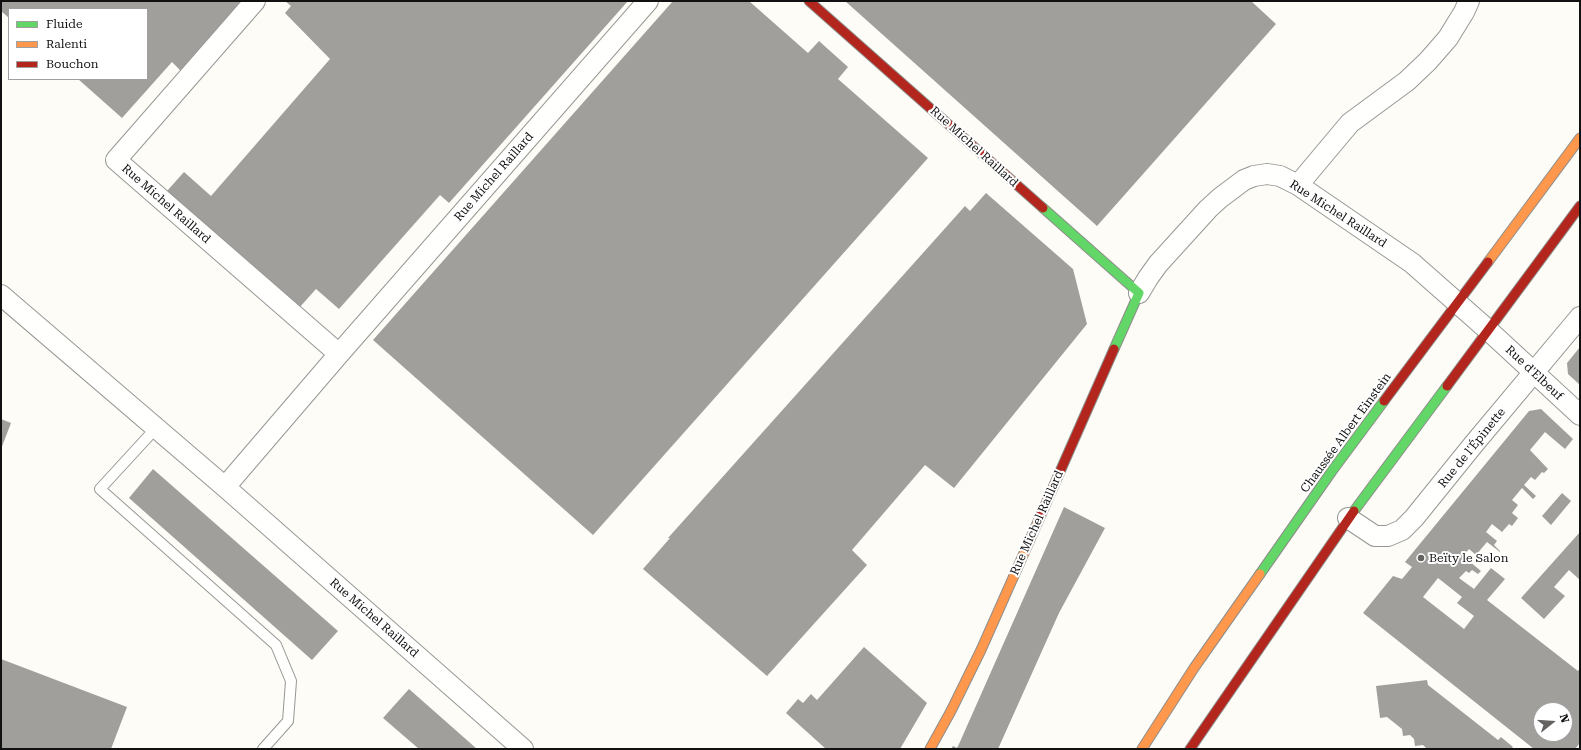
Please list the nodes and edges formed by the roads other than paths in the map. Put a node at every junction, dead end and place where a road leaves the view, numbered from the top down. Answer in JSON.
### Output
{"nodes":[{"id":1,"x":255,"y":1,"type":"edge"},
{"id":2,"x":648,"y":1,"type":"edge"},
{"id":3,"x":809,"y":1,"type":"edge"},
{"id":4,"x":1469,"y":1,"type":"edge"},
{"id":5,"x":1580,"y":138,"type":"edge"},
{"id":6,"x":1298,"y":185,"type":"junction"},
{"id":7,"x":1580,"y":206,"type":"edge"},
{"id":8,"x":1139,"y":293,"type":"junction"},
{"id":9,"x":1,"y":294,"type":"edge"},
{"id":10,"x":1457,"y":302,"type":"junction"},
{"id":11,"x":1580,"y":318,"type":"edge"},
{"id":12,"x":1488,"y":330,"type":"junction"},
{"id":13,"x":339,"y":354,"type":"junction"},
{"id":14,"x":1534,"y":373,"type":"junction"},
{"id":15,"x":1580,"y":415,"type":"edge"},
{"id":16,"x":156,"y":428,"type":"junction"},
{"id":17,"x":225,"y":487,"type":"junction"},
{"id":18,"x":1348,"y":518,"type":"junction"},
{"id":19,"x":263,"y":749,"type":"edge"},
{"id":20,"x":523,"y":749,"type":"edge"},
{"id":21,"x":930,"y":749,"type":"edge"},
{"id":22,"x":1142,"y":749,"type":"edge"},
{"id":23,"x":1190,"y":749,"type":"edge"}],
"edges":[{"from":1,"to":13,"type":"street","name":"Rue Michel Raillard"},
{"from":2,"to":13,"type":"street","name":"Rue Michel Raillard"},
{"from":3,"to":8,"type":"main road","name":"Rue Michel Raillard"},
{"from":4,"to":6,"type":"street"},
{"from":5,"to":10,"type":"main road","name":"Chaussée Albert Einstein"},
{"from":6,"to":8,"type":"street","name":"Rue Michel Raillard"},
{"from":6,"to":10,"type":"street","name":"Rue Michel Raillard"},
{"from":7,"to":12,"type":"main road"},
{"from":8,"to":21,"type":"main road","name":"Rue Michel Raillard"},
{"from":9,"to":16,"type":"street","name":"Rue Michel Raillard"},
{"from":10,"to":12,"type":"street","name":"Rue Michel Raillard"},
{"from":10,"to":22,"type":"main road","name":"Chaussée Albert Einstein"},
{"from":11,"to":14,"type":"street","name":"Rue de l'Épinette"},
{"from":12,"to":14,"type":"street","name":"Rue d'Elbeuf"},
{"from":12,"to":18,"type":"main road"},
{"from":13,"to":17,"type":"street","name":"Rue Michel Raillard"},
{"from":14,"to":15,"type":"street","name":"Rue d'Elbeuf"},
{"from":14,"to":18,"type":"street","name":"Rue de l'Épinette"},
{"from":16,"to":17,"type":"street","name":"Rue Michel Raillard"},
{"from":16,"to":19,"type":"lane"},
{"from":17,"to":20,"type":"street","name":"Rue Michel Raillard"},
{"from":18,"to":23,"type":"main road"}]}
